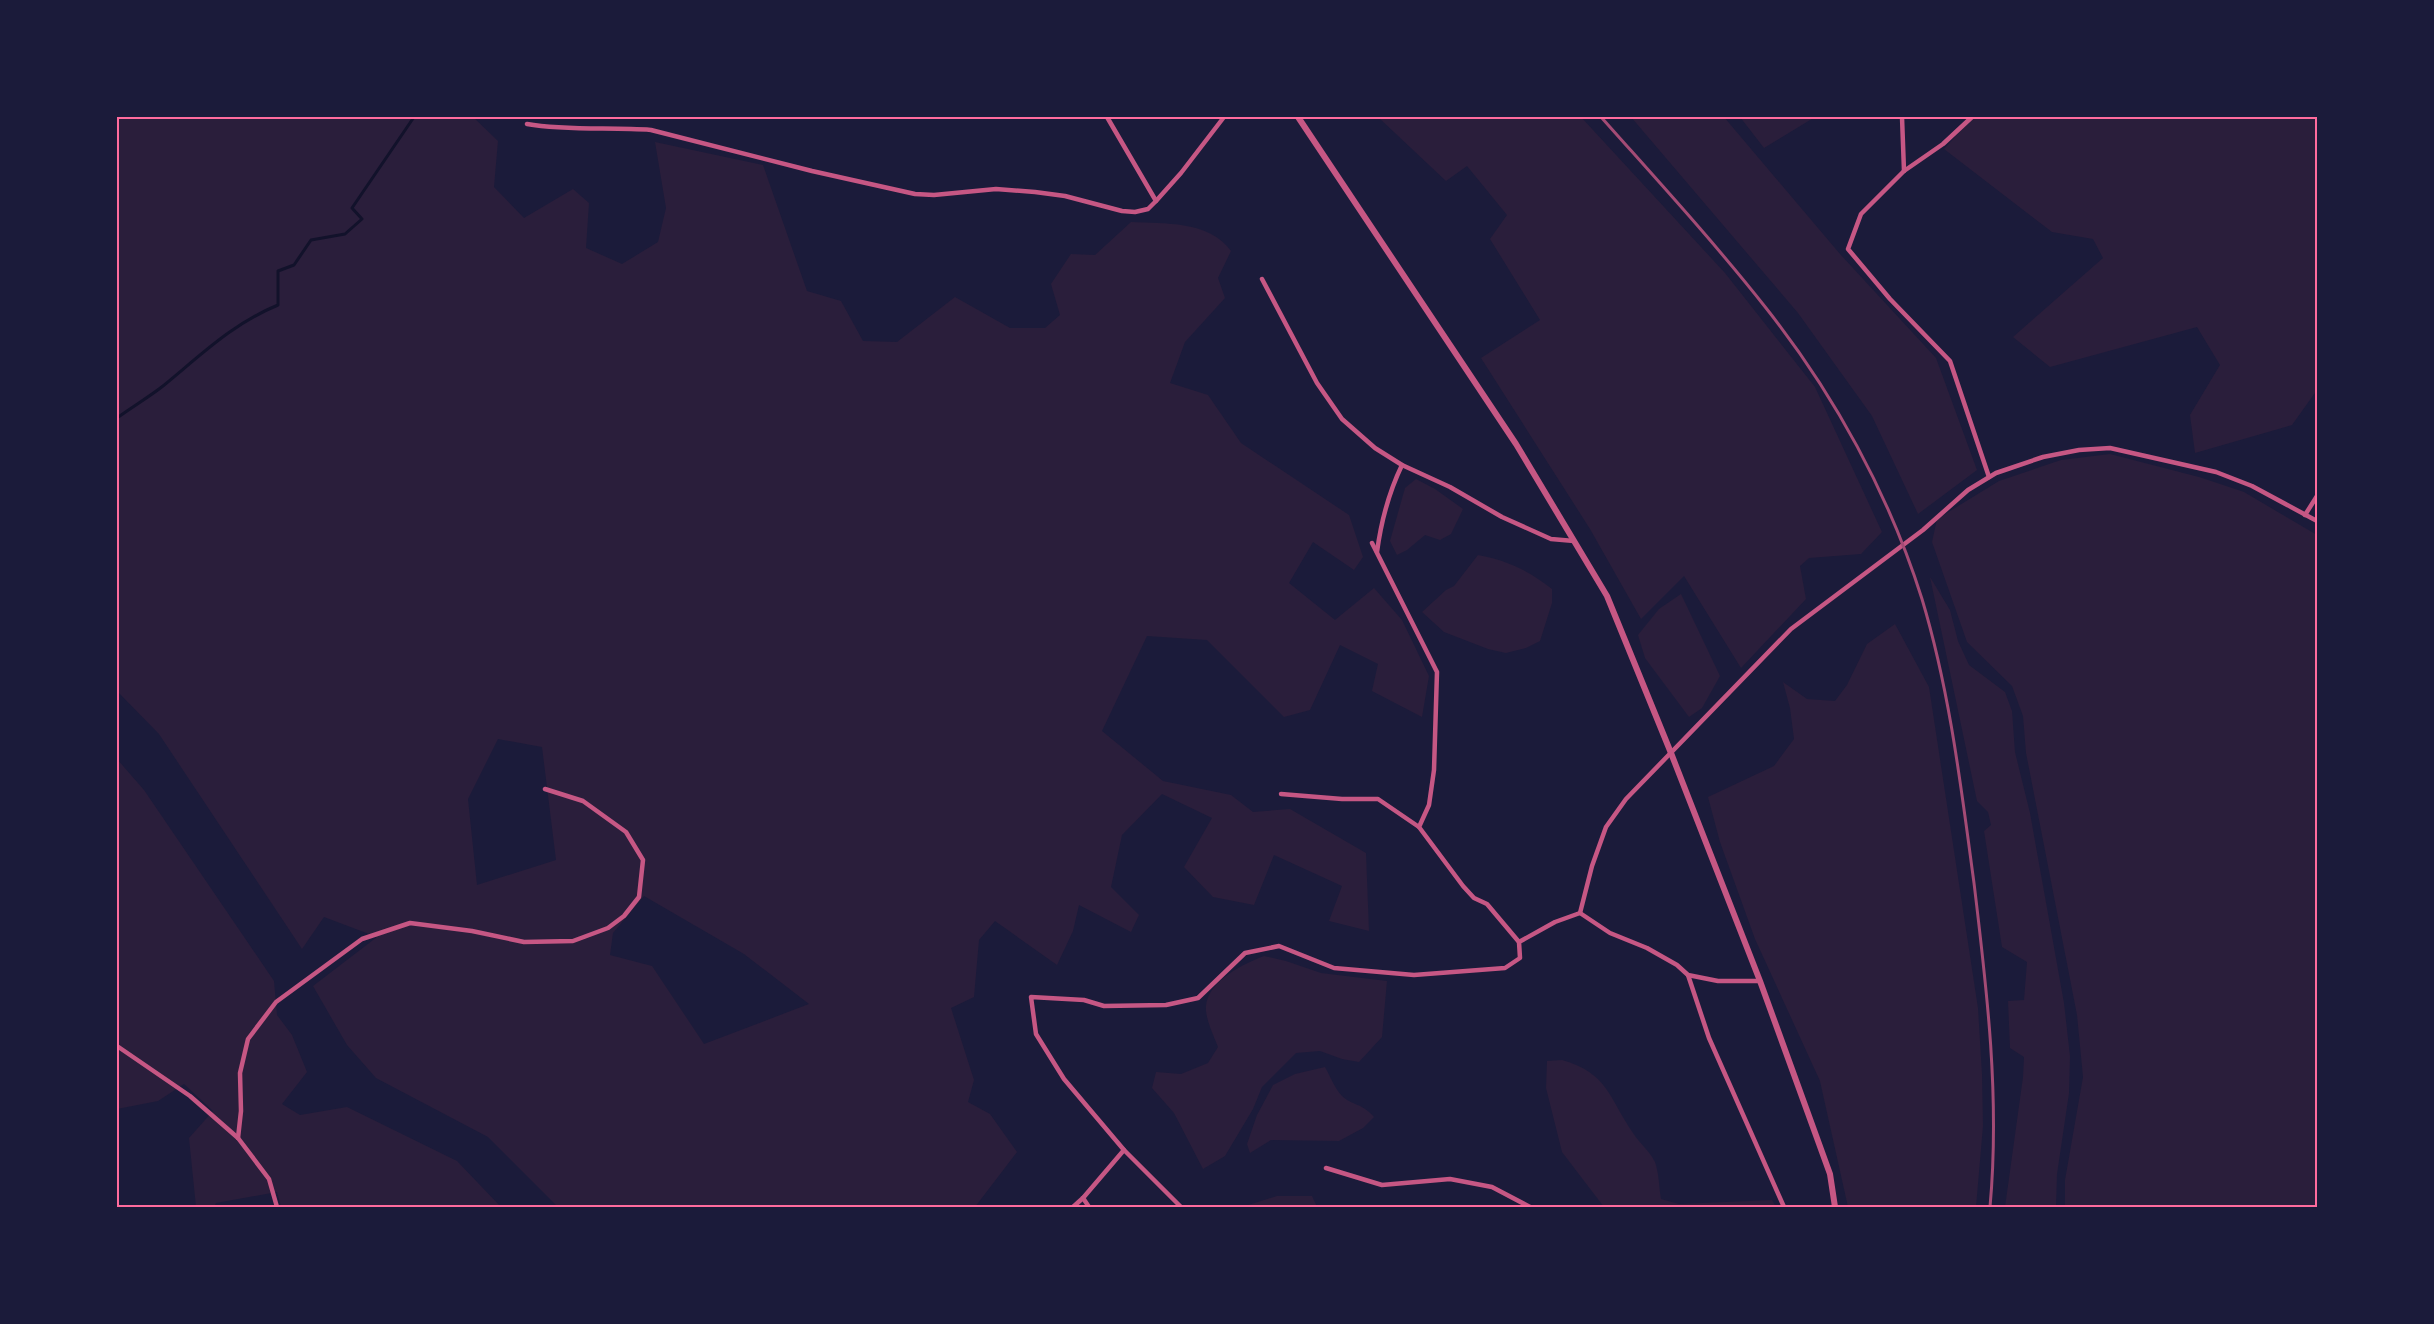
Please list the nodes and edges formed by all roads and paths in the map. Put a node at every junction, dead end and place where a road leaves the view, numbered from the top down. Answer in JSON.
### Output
{"nodes":[{"id":1,"x":1107,"y":117,"type":"edge"},
{"id":2,"x":1224,"y":117,"type":"edge"},
{"id":3,"x":1298,"y":117,"type":"edge"},
{"id":4,"x":1902,"y":117,"type":"edge"},
{"id":5,"x":1972,"y":117,"type":"edge"},
{"id":6,"x":527,"y":124,"type":"dead end"},
{"id":7,"x":1904,"y":171,"type":"junction"},
{"id":8,"x":1156,"y":201,"type":"junction"},
{"id":9,"x":1262,"y":279,"type":"dead end"},
{"id":10,"x":1402,"y":465,"type":"junction"},
{"id":11,"x":1989,"y":477,"type":"junction"},
{"id":12,"x":2317,"y":496,"type":"edge"},
{"id":13,"x":2305,"y":515,"type":"junction"},
{"id":14,"x":2317,"y":521,"type":"edge"},
{"id":15,"x":1574,"y":541,"type":"junction"},
{"id":16,"x":1372,"y":543,"type":"dead end"},
{"id":17,"x":1377,"y":552,"type":"junction"},
{"id":18,"x":1671,"y":753,"type":"junction"},
{"id":19,"x":544,"y":789,"type":"dead end"},
{"id":20,"x":1281,"y":794,"type":"dead end"},
{"id":21,"x":1419,"y":827,"type":"junction"},
{"id":22,"x":1581,"y":913,"type":"junction"},
{"id":23,"x":1520,"y":942,"type":"junction"},
{"id":24,"x":1688,"y":975,"type":"junction"},
{"id":25,"x":1760,"y":981,"type":"junction"},
{"id":26,"x":117,"y":1046,"type":"edge"},
{"id":27,"x":238,"y":1138,"type":"junction"},
{"id":28,"x":1124,"y":1150,"type":"junction"},
{"id":29,"x":1326,"y":1168,"type":"dead end"},
{"id":30,"x":1083,"y":1198,"type":"junction"},
{"id":31,"x":277,"y":1207,"type":"edge"},
{"id":32,"x":1073,"y":1207,"type":"edge"},
{"id":33,"x":1089,"y":1207,"type":"edge"},
{"id":34,"x":1182,"y":1207,"type":"edge"},
{"id":35,"x":1530,"y":1207,"type":"edge"},
{"id":36,"x":1784,"y":1207,"type":"edge"},
{"id":37,"x":1835,"y":1207,"type":"edge"}],
"edges":[{"from":1,"to":8,"type":"street"},
{"from":2,"to":8,"type":"street"},
{"from":3,"to":15,"type":"street"},
{"from":4,"to":7,"type":"street"},
{"from":5,"to":7,"type":"street"},
{"from":6,"to":8,"type":"street"},
{"from":7,"to":11,"type":"street"},
{"from":9,"to":10,"type":"street"},
{"from":10,"to":15,"type":"street"},
{"from":10,"to":17,"type":"street"},
{"from":11,"to":13,"type":"street"},
{"from":11,"to":18,"type":"street"},
{"from":12,"to":13,"type":"street"},
{"from":13,"to":14,"type":"street"},
{"from":15,"to":18,"type":"street"},
{"from":16,"to":17,"type":"street"},
{"from":17,"to":21,"type":"street"},
{"from":18,"to":22,"type":"street"},
{"from":18,"to":25,"type":"street"},
{"from":19,"to":27,"type":"street"},
{"from":20,"to":21,"type":"street"},
{"from":21,"to":23,"type":"street"},
{"from":22,"to":23,"type":"street"},
{"from":22,"to":24,"type":"street"},
{"from":23,"to":28,"type":"street"},
{"from":24,"to":25,"type":"street"},
{"from":24,"to":36,"type":"street"},
{"from":25,"to":37,"type":"street"},
{"from":26,"to":27,"type":"street"},
{"from":27,"to":31,"type":"street"},
{"from":28,"to":30,"type":"street"},
{"from":28,"to":34,"type":"street"},
{"from":29,"to":35,"type":"street"},
{"from":30,"to":32,"type":"street"},
{"from":30,"to":33,"type":"street"}]}
